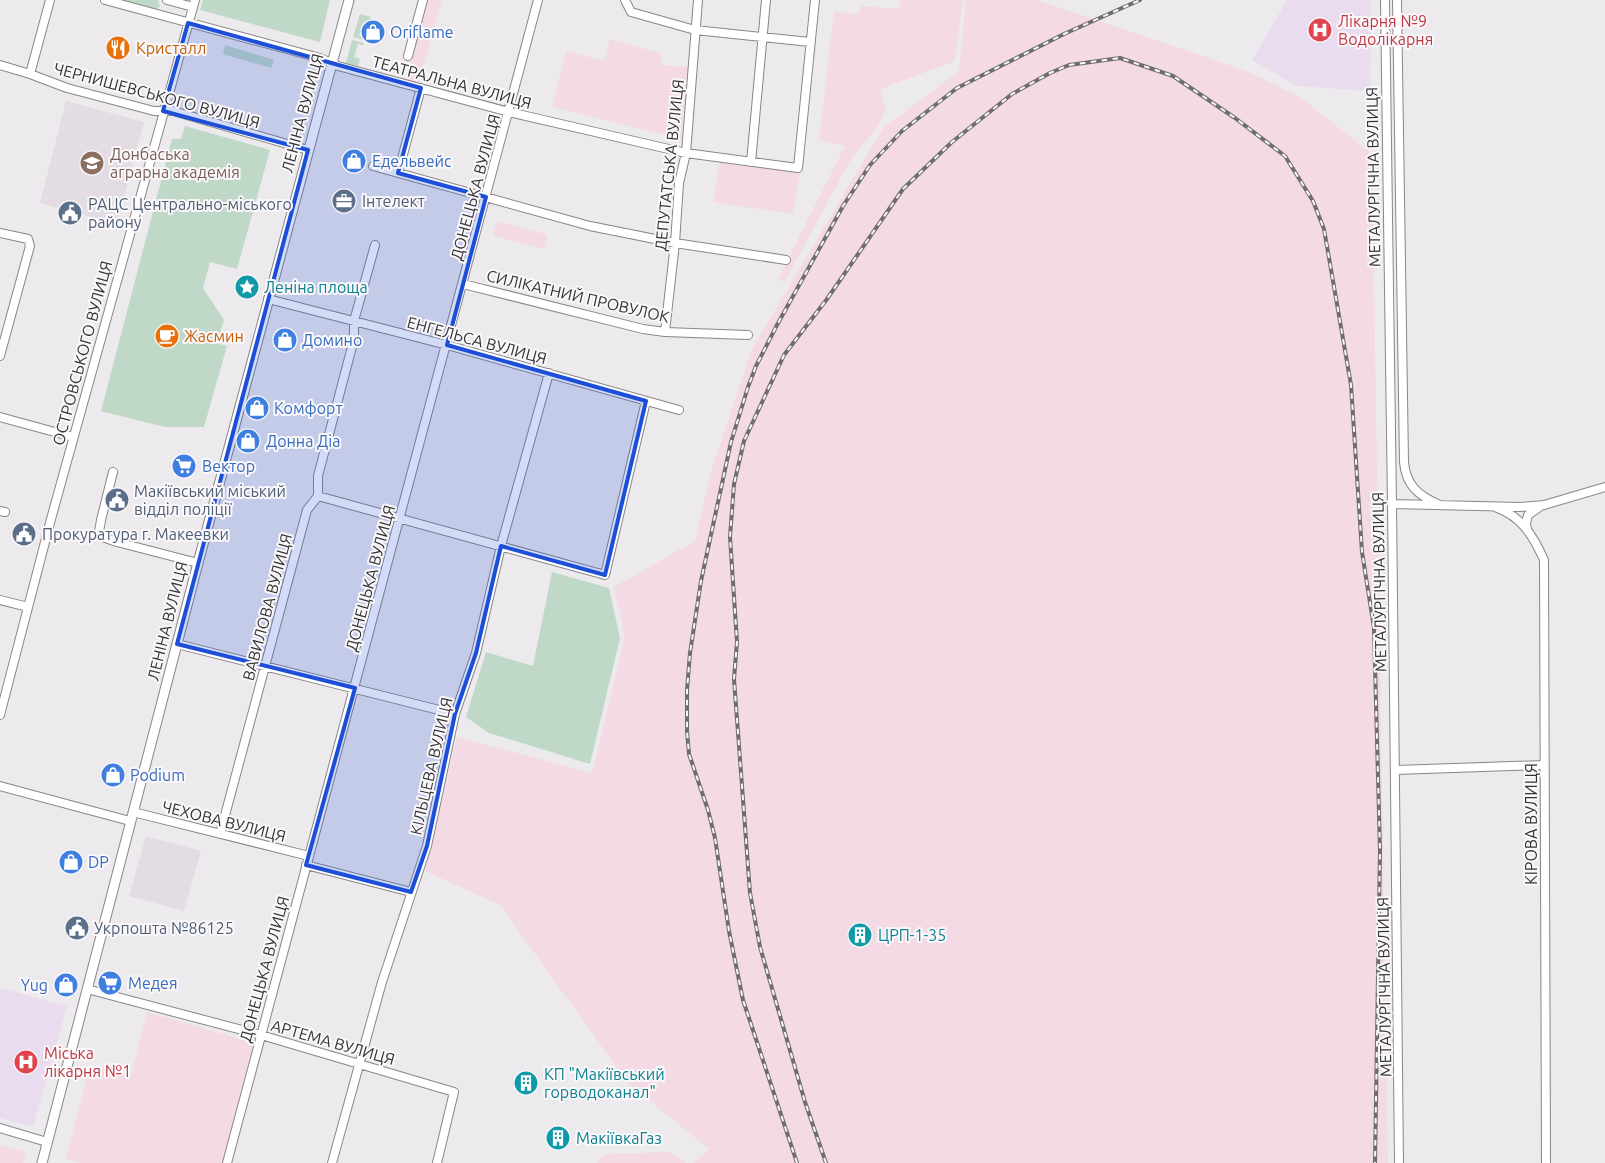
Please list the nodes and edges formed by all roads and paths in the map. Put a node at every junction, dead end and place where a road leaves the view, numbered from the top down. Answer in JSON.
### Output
{"nodes":[{"id":1,"x":50,"y":0,"type":"edge"},
{"id":2,"x":105,"y":0,"type":"edge"},
{"id":3,"x":167,"y":0,"type":"edge"},
{"id":4,"x":349,"y":0,"type":"edge"},
{"id":5,"x":423,"y":0,"type":"edge"},
{"id":6,"x":538,"y":0,"type":"edge"},
{"id":7,"x":626,"y":0,"type":"edge"},
{"id":8,"x":698,"y":0,"type":"edge"},
{"id":9,"x":766,"y":0,"type":"edge"},
{"id":10,"x":815,"y":0,"type":"edge"},
{"id":11,"x":1385,"y":0,"type":"edge"},
{"id":12,"x":1397,"y":0,"type":"edge"},
{"id":13,"x":194,"y":4,"type":"edge"},
{"id":14,"x":188,"y":23,"type":"junction"},
{"id":15,"x":695,"y":30,"type":"junction"},
{"id":16,"x":763,"y":36,"type":"junction"},
{"id":17,"x":810,"y":42,"type":"junction"},
{"id":18,"x":408,"y":56,"type":"dead end"},
{"id":19,"x":332,"y":63,"type":"junction"},
{"id":20,"x":0,"y":66,"type":"edge"},
{"id":21,"x":30,"y":74,"type":"junction"},
{"id":22,"x":420,"y":88,"type":"junction"},
{"id":23,"x":163,"y":111,"type":"junction"},
{"id":24,"x":509,"y":112,"type":"junction"},
{"id":25,"x":308,"y":150,"type":"junction"},
{"id":26,"x":686,"y":153,"type":"junction"},
{"id":27,"x":751,"y":162,"type":"junction"},
{"id":28,"x":373,"y":166,"type":"dead end"},
{"id":29,"x":398,"y":173,"type":"junction"},
{"id":30,"x":486,"y":197,"type":"junction"},
{"id":31,"x":0,"y":232,"type":"edge"},
{"id":32,"x":675,"y":244,"type":"junction"},
{"id":33,"x":375,"y":245,"type":"dead end"},
{"id":34,"x":786,"y":260,"type":"dead end"},
{"id":35,"x":463,"y":284,"type":"junction"},
{"id":36,"x":268,"y":299,"type":"junction"},
{"id":37,"x":354,"y":321,"type":"junction"},
{"id":38,"x":665,"y":332,"type":"junction"},
{"id":39,"x":748,"y":335,"type":"dead end"},
{"id":40,"x":447,"y":345,"type":"junction"},
{"id":41,"x":0,"y":356,"type":"edge"},
{"id":42,"x":549,"y":373,"type":"junction"},
{"id":43,"x":646,"y":400,"type":"junction"},
{"id":44,"x":679,"y":410,"type":"dead end"},
{"id":45,"x":0,"y":417,"type":"edge"},
{"id":46,"x":74,"y":436,"type":"junction"},
{"id":47,"x":113,"y":472,"type":"dead end"},
{"id":48,"x":1605,"y":487,"type":"edge"},
{"id":49,"x":318,"y":496,"type":"junction"},
{"id":50,"x":1392,"y":504,"type":"junction"},
{"id":51,"x":1440,"y":505,"type":"junction"},
{"id":52,"x":1544,"y":505,"type":"junction"},
{"id":53,"x":1494,"y":507,"type":"junction"},
{"id":54,"x":400,"y":519,"type":"junction"},
{"id":55,"x":1527,"y":529,"type":"junction"},
{"id":56,"x":501,"y":546,"type":"junction"},
{"id":57,"x":198,"y":563,"type":"junction"},
{"id":58,"x":0,"y":600,"type":"edge"},
{"id":59,"x":28,"y":607,"type":"junction"},
{"id":60,"x":177,"y":644,"type":"junction"},
{"id":61,"x":266,"y":666,"type":"junction"},
{"id":62,"x":355,"y":688,"type":"junction"},
{"id":63,"x":3,"y":692,"type":"edge"},
{"id":64,"x":455,"y":714,"type":"junction"},
{"id":65,"x":0,"y":715,"type":"edge"},
{"id":66,"x":1544,"y":764,"type":"junction"},
{"id":67,"x":1395,"y":770,"type":"junction"},
{"id":68,"x":0,"y":786,"type":"edge"},
{"id":69,"x":132,"y":817,"type":"junction"},
{"id":70,"x":220,"y":834,"type":"junction"},
{"id":71,"x":309,"y":856,"type":"junction"},
{"id":72,"x":306,"y":865,"type":"junction"},
{"id":73,"x":411,"y":892,"type":"junction"},
{"id":74,"x":87,"y":989,"type":"junction"},
{"id":75,"x":261,"y":1035,"type":"junction"},
{"id":76,"x":360,"y":1064,"type":"junction"},
{"id":77,"x":0,"y":1128,"type":"edge"},
{"id":78,"x":47,"y":1142,"type":"junction"},
{"id":79,"x":42,"y":1163,"type":"edge"},
{"id":80,"x":227,"y":1163,"type":"edge"},
{"id":81,"x":332,"y":1163,"type":"edge"},
{"id":82,"x":437,"y":1163,"type":"edge"},
{"id":83,"x":1399,"y":1163,"type":"edge"},
{"id":84,"x":1546,"y":1163,"type":"edge"}],
"edges":[{"from":1,"to":21,"type":"street"},
{"from":2,"to":14,"type":"street","name":"ТЕАТРАЛЬНА ВУЛИЦЯ"},
{"from":3,"to":13,"type":"street"},
{"from":4,"to":19,"type":"main road","name":"ЛЕНІНА ВУЛИЦЯ"},
{"from":5,"to":18,"type":"street"},
{"from":6,"to":24,"type":"street","name":"ДОНЕЦЬКА ВУЛИЦЯ"},
{"from":7,"to":15,"type":"street"},
{"from":8,"to":15,"type":"street","name":"ДЕПУТАТСЬКА ВУЛИЦЯ"},
{"from":9,"to":16,"type":"street"},
{"from":10,"to":17,"type":"street"},
{"from":11,"to":50,"type":"street","name":"МЕТАЛУРГІЧНА ВУЛИЦЯ"},
{"from":12,"to":51,"type":"street","name":"МЕТАЛУРГІЧНА ВУЛИЦЯ"},
{"from":13,"to":14,"type":"street","name":"ОСТРОВСЬКОГО ВУЛИЦЯ"},
{"from":14,"to":19,"type":"street","name":"ТЕАТРАЛЬНА ВУЛИЦЯ"},
{"from":14,"to":23,"type":"street","name":"ОСТРОВСЬКОГО ВУЛИЦЯ"},
{"from":15,"to":16,"type":"street"},
{"from":15,"to":26,"type":"street","name":"ДЕПУТАТСЬКА ВУЛИЦЯ"},
{"from":16,"to":17,"type":"street"},
{"from":16,"to":27,"type":"street"},
{"from":17,"to":27,"type":"street","name":"ТЕАТРАЛЬНА ВУЛИЦЯ"},
{"from":19,"to":22,"type":"street","name":"ТЕАТРАЛЬНА ВУЛИЦЯ"},
{"from":19,"to":25,"type":"main road","name":"ЛЕНІНА ВУЛИЦЯ"},
{"from":20,"to":21,"type":"street","name":"ЧЕРНИШЕВСЬКОГО ВУЛИЦЯ"},
{"from":21,"to":23,"type":"street","name":"ЧЕРНИШЕВСЬКОГО ВУЛИЦЯ"},
{"from":22,"to":24,"type":"street","name":"ТЕАТРАЛЬНА ВУЛИЦЯ"},
{"from":22,"to":29,"type":"street"},
{"from":23,"to":25,"type":"street","name":"ЧЕРНИШЕВСЬКОГО ВУЛИЦЯ"},
{"from":23,"to":46,"type":"street","name":"ОСТРОВСЬКОГО ВУЛИЦЯ"},
{"from":24,"to":26,"type":"street","name":"ТЕАТРАЛЬНА ВУЛИЦЯ"},
{"from":24,"to":30,"type":"street","name":"ДОНЕЦЬКА ВУЛИЦЯ"},
{"from":25,"to":36,"type":"main road","name":"ЛЕНІНА ВУЛИЦЯ"},
{"from":26,"to":27,"type":"street","name":"ТЕАТРАЛЬНА ВУЛИЦЯ"},
{"from":26,"to":32,"type":"street","name":"ДЕПУТАТСЬКА ВУЛИЦЯ"},
{"from":28,"to":29,"type":"street"},
{"from":29,"to":30,"type":"street"},
{"from":30,"to":32,"type":"street"},
{"from":30,"to":35,"type":"street","name":"ДОНЕЦЬКА ВУЛИЦЯ"},
{"from":31,"to":41,"type":"street"},
{"from":32,"to":34,"type":"street"},
{"from":32,"to":38,"type":"street","name":"ДЕПУТАТСЬКА ВУЛИЦЯ"},
{"from":33,"to":37,"type":"street","name":"ВАВИЛОВА ВУЛИЦЯ"},
{"from":35,"to":38,"type":"street","name":"СИЛІКАТНИЙ ПРОВУЛОК"},
{"from":35,"to":40,"type":"street","name":"ДОНЕЦЬКА ВУЛИЦЯ"},
{"from":36,"to":37,"type":"street","name":"ЕНГЕЛЬСА ВУЛИЦЯ"},
{"from":36,"to":57,"type":"main road","name":"ЛЕНІНА ВУЛИЦЯ"},
{"from":37,"to":40,"type":"street","name":"ЕНГЕЛЬСА ВУЛИЦЯ"},
{"from":37,"to":49,"type":"street","name":"ВАВИЛОВА ВУЛИЦЯ"},
{"from":38,"to":39,"type":"street","name":"СИЛІКАТНИЙ ПРОВУЛОК"},
{"from":40,"to":42,"type":"street","name":"ЕНГЕЛЬСА ВУЛИЦЯ"},
{"from":40,"to":54,"type":"street","name":"ДОНЕЦЬКА ВУЛИЦЯ"},
{"from":42,"to":43,"type":"street","name":"ЕНГЕЛЬСА ВУЛИЦЯ"},
{"from":42,"to":56,"type":"street","name":"КІЛЬЦЕВА ВУЛИЦЯ"},
{"from":43,"to":44,"type":"street","name":"ЕНГЕЛЬСА ВУЛИЦЯ"},
{"from":43,"to":56,"type":"street"},
{"from":45,"to":46,"type":"street"},
{"from":46,"to":59,"type":"street","name":"ОСТРОВСЬКОГО ВУЛИЦЯ"},
{"from":47,"to":57,"type":"street"},
{"from":48,"to":52,"type":"street"},
{"from":49,"to":54,"type":"street"},
{"from":49,"to":61,"type":"street","name":"ВАВИЛОВА ВУЛИЦЯ"},
{"from":50,"to":51,"type":"street"},
{"from":50,"to":67,"type":"street","name":"МЕТАЛУРГІЧНА ВУЛИЦЯ"},
{"from":51,"to":53,"type":"street"},
{"from":52,"to":53,"type":"street"},
{"from":52,"to":55,"type":"street"},
{"from":53,"to":55,"type":"street","name":"КІРОВА ВУЛИЦЯ"},
{"from":54,"to":56,"type":"street"},
{"from":54,"to":62,"type":"street","name":"ДОНЕЦЬКА ВУЛИЦЯ"},
{"from":55,"to":66,"type":"street","name":"КІРОВА ВУЛИЦЯ"},
{"from":56,"to":64,"type":"street","name":"КІЛЬЦЕВА ВУЛИЦЯ"},
{"from":57,"to":60,"type":"main road","name":"ЛЕНІНА ВУЛИЦЯ"},
{"from":58,"to":59,"type":"street"},
{"from":59,"to":63,"type":"street","name":"ОСТРОВСЬКОГО ВУЛИЦЯ"},
{"from":60,"to":61,"type":"street"},
{"from":60,"to":69,"type":"main road","name":"ЛЕНІНА ВУЛИЦЯ"},
{"from":61,"to":62,"type":"street"},
{"from":61,"to":70,"type":"street","name":"ВАВИЛОВА ВУЛИЦЯ"},
{"from":62,"to":64,"type":"street"},
{"from":62,"to":71,"type":"street","name":"ДОНЕЦЬКА ВУЛИЦЯ"},
{"from":63,"to":65,"type":"street","name":"ОСТРОВСЬКОГО ВУЛИЦЯ"},
{"from":64,"to":73,"type":"street","name":"КІЛЬЦЕВА ВУЛИЦЯ"},
{"from":66,"to":67,"type":"street"},
{"from":66,"to":84,"type":"street","name":"КІРОВА ВУЛИЦЯ"},
{"from":67,"to":83,"type":"street","name":"МЕТАЛУРГІЧНА ВУЛИЦЯ"},
{"from":68,"to":69,"type":"street","name":"ЧЕХОВА ВУЛИЦЯ"},
{"from":69,"to":70,"type":"street","name":"ЧЕХОВА ВУЛИЦЯ"},
{"from":69,"to":74,"type":"main road","name":"ЛЕНІНА ВУЛИЦЯ"},
{"from":70,"to":71,"type":"street","name":"ЧЕХОВА ВУЛИЦЯ"},
{"from":71,"to":72,"type":"street","name":"ДОНЕЦЬКА ВУЛИЦЯ"},
{"from":72,"to":73,"type":"street"},
{"from":72,"to":75,"type":"street","name":"ДОНЕЦЬКА ВУЛИЦЯ"},
{"from":73,"to":76,"type":"street","name":"КІЛЬЦЕВА ВУЛИЦЯ"},
{"from":74,"to":75,"type":"street","name":"АРТЕМА ВУЛИЦЯ"},
{"from":74,"to":78,"type":"main road","name":"ЛЕНІНА ВУЛИЦЯ"},
{"from":75,"to":76,"type":"street","name":"АРТЕМА ВУЛИЦЯ"},
{"from":75,"to":80,"type":"street","name":"ДОНЕЦЬКА ВУЛИЦЯ"},
{"from":76,"to":81,"type":"street","name":"КІЛЬЦЕВА ВУЛИЦЯ"},
{"from":76,"to":82,"type":"street","name":"АРТЕМА ВУЛИЦЯ"},
{"from":77,"to":78,"type":"street"},
{"from":78,"to":79,"type":"main road","name":"ЛЕНІНА ВУЛИЦЯ"}]}
